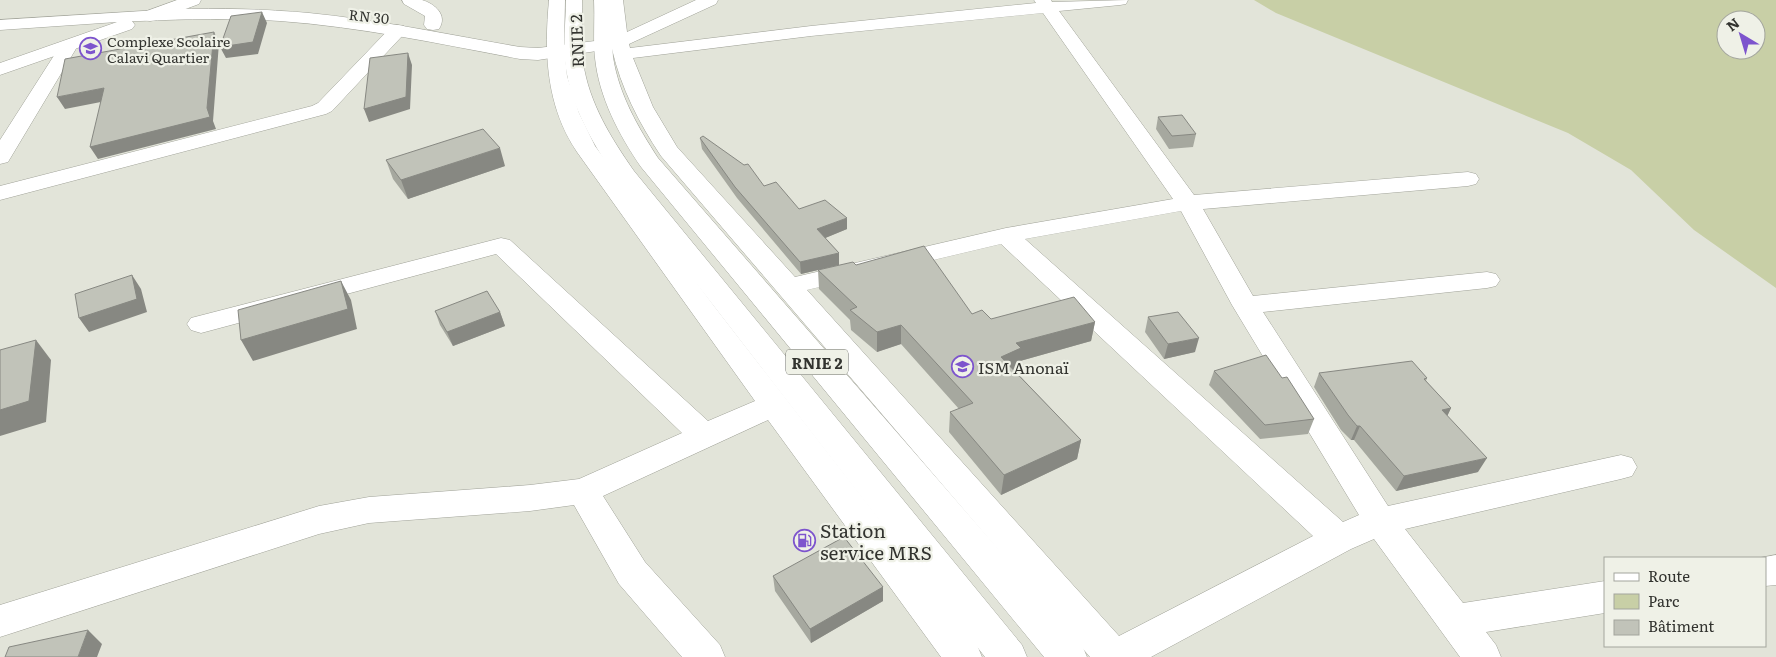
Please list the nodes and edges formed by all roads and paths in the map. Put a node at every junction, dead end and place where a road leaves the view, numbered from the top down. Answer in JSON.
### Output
{"nodes":[{"id":1,"x":410,"y":0,"type":"edge"},
{"id":2,"x":557,"y":0,"type":"edge"},
{"id":3,"x":574,"y":0,"type":"edge"},
{"id":4,"x":602,"y":0,"type":"edge"},
{"id":5,"x":614,"y":0,"type":"edge"},
{"id":6,"x":710,"y":0,"type":"edge"},
{"id":7,"x":961,"y":0,"type":"edge"},
{"id":8,"x":1120,"y":0,"type":"edge"},
{"id":9,"x":186,"y":2,"type":"edge"},
{"id":10,"x":1045,"y":3,"type":"edge"},
{"id":11,"x":973,"y":13,"type":"junction"},
{"id":12,"x":150,"y":16,"type":"junction"},
{"id":13,"x":0,"y":17,"type":"edge"},
{"id":14,"x":0,"y":25,"type":"edge"},
{"id":15,"x":433,"y":25,"type":"junction"},
{"id":16,"x":398,"y":30,"type":"junction"},
{"id":17,"x":68,"y":47,"type":"junction"},
{"id":18,"x":615,"y":47,"type":"junction"},
{"id":19,"x":564,"y":51,"type":"junction"},
{"id":20,"x":0,"y":69,"type":"edge"},
{"id":21,"x":0,"y":157,"type":"edge"},
{"id":22,"x":1468,"y":179,"type":"dead end"},
{"id":23,"x":0,"y":193,"type":"edge"},
{"id":24,"x":1188,"y":203,"type":"junction"},
{"id":25,"x":1006,"y":235,"type":"junction"},
{"id":26,"x":1487,"y":280,"type":"dead end"},
{"id":27,"x":786,"y":287,"type":"junction"},
{"id":28,"x":1246,"y":305,"type":"junction"},
{"id":29,"x":201,"y":324,"type":"dead end"},
{"id":30,"x":773,"y":405,"type":"junction"},
{"id":31,"x":703,"y":435,"type":"junction"},
{"id":32,"x":1621,"y":467,"type":"dead end"},
{"id":33,"x":583,"y":491,"type":"junction"},
{"id":34,"x":1380,"y":521,"type":"junction"},
{"id":35,"x":1339,"y":539,"type":"junction"},
{"id":36,"x":1604,"y":597,"type":"edge"},
{"id":37,"x":0,"y":621,"type":"edge"},
{"id":38,"x":1454,"y":621,"type":"junction"},
{"id":39,"x":706,"y":657,"type":"edge"},
{"id":40,"x":963,"y":657,"type":"edge"},
{"id":41,"x":1008,"y":657,"type":"edge"},
{"id":42,"x":1068,"y":657,"type":"edge"},
{"id":43,"x":1114,"y":657,"type":"edge"},
{"id":44,"x":1482,"y":657,"type":"edge"}],
"edges":[{"from":1,"to":15,"type":"main road"},
{"from":2,"to":19,"type":"main road"},
{"from":3,"to":19,"type":"main road","name":"RNIE 2","number":"RNIE 2"},
{"from":4,"to":18,"type":"main road","name":"RNIE 2","number":"RNIE 2"},
{"from":5,"to":18,"type":"main road"},
{"from":6,"to":18,"type":"main road"},
{"from":7,"to":11,"type":"main road"},
{"from":8,"to":10,"type":"main road"},
{"from":9,"to":12,"type":"main road"},
{"from":9,"to":13,"type":"main road","name":"RN 30","number":"RN 30"},
{"from":9,"to":15,"type":"main road","name":"RN 30","number":"RN 30"},
{"from":10,"to":11,"type":"main road"},
{"from":10,"to":24,"type":"main road"},
{"from":11,"to":18,"type":"main road"},
{"from":12,"to":14,"type":"main road","number":"RN 30"},
{"from":12,"to":16,"type":"main road","number":"RN 30"},
{"from":12,"to":17,"type":"main road"},
{"from":15,"to":19,"type":"main road","name":"RN 30","number":"RN 30"},
{"from":16,"to":19,"type":"main road","number":"RN 30"},
{"from":16,"to":23,"type":"main road"},
{"from":17,"to":20,"type":"main road"},
{"from":17,"to":21,"type":"main road"},
{"from":18,"to":19,"type":"main road"},
{"from":18,"to":27,"type":"main road"},
{"from":18,"to":42,"type":"main road","name":"RNIE 2","number":"RNIE 2"},
{"from":19,"to":30,"type":"main road"},
{"from":19,"to":41,"type":"main road","name":"RNIE 2","number":"RNIE 2"},
{"from":22,"to":24,"type":"main road"},
{"from":24,"to":25,"type":"main road"},
{"from":24,"to":28,"type":"main road"},
{"from":25,"to":27,"type":"main road"},
{"from":25,"to":35,"type":"main road"},
{"from":26,"to":28,"type":"main road"},
{"from":27,"to":43,"type":"main road"},
{"from":28,"to":34,"type":"main road"},
{"from":29,"to":31,"type":"main road"},
{"from":30,"to":31,"type":"main road"},
{"from":30,"to":40,"type":"main road"},
{"from":31,"to":33,"type":"main road"},
{"from":32,"to":34,"type":"main road"},
{"from":33,"to":37,"type":"main road"},
{"from":33,"to":39,"type":"main road"},
{"from":34,"to":35,"type":"main road"},
{"from":34,"to":38,"type":"main road"},
{"from":35,"to":43,"type":"main road"},
{"from":36,"to":38,"type":"main road"},
{"from":38,"to":44,"type":"main road"}]}
